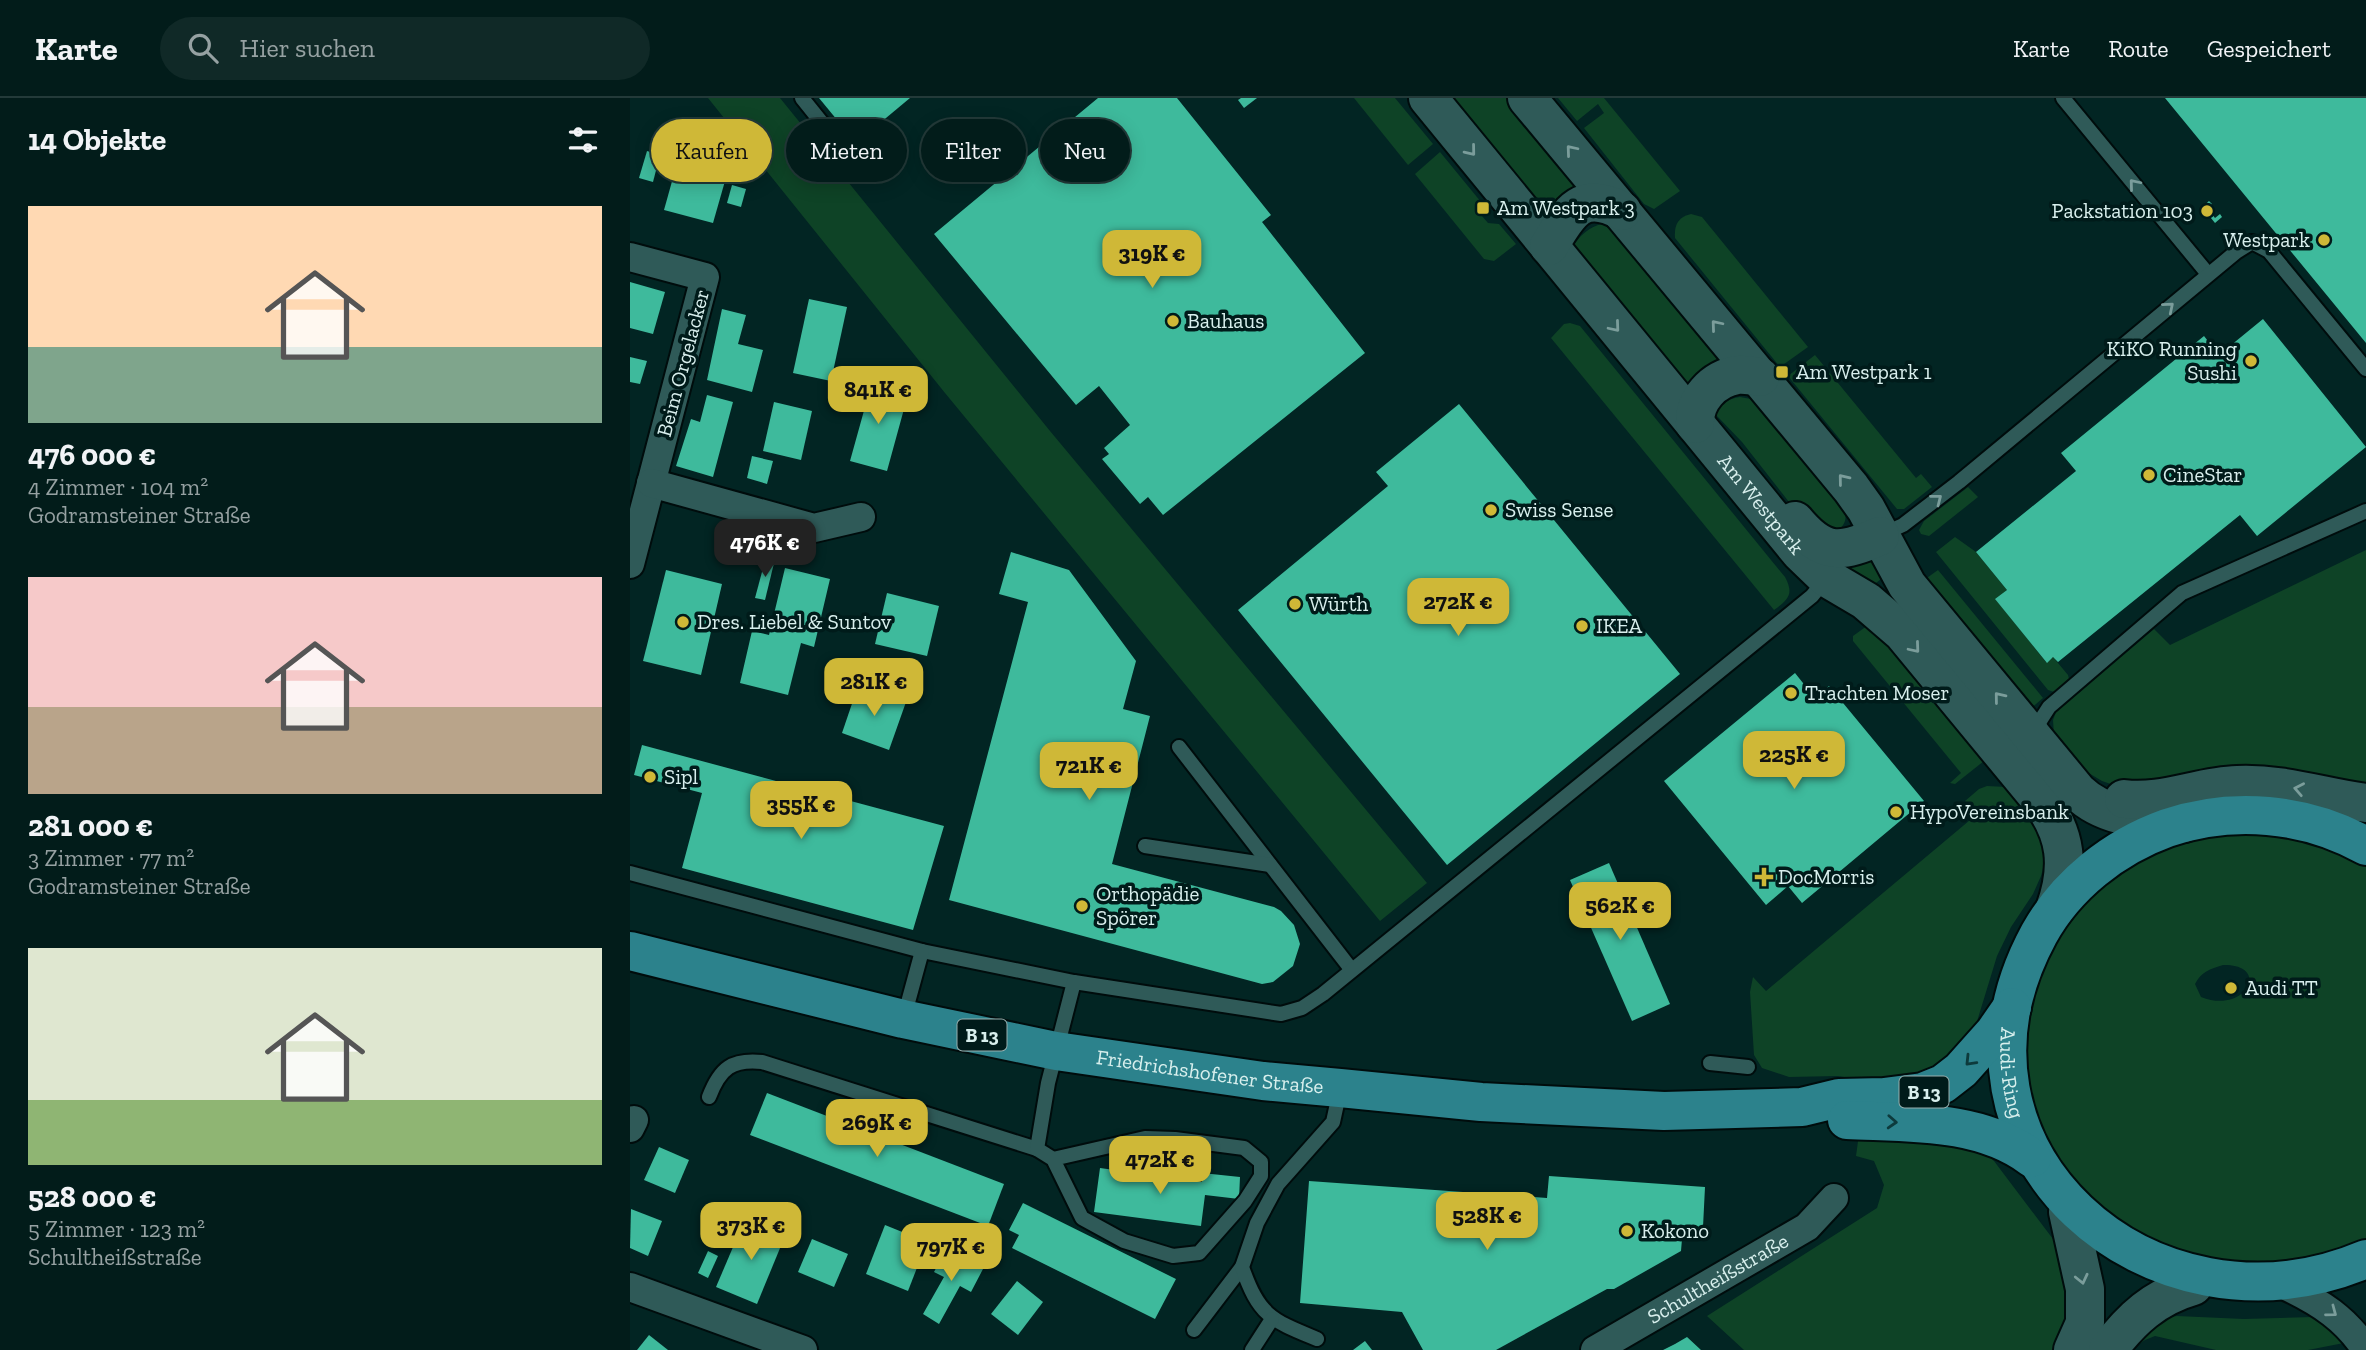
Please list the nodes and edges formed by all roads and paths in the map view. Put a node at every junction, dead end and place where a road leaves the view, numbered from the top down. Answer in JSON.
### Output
{"nodes":[{"id":1,"x":802,"y":98,"type":"edge"},
{"id":2,"x":1428,"y":98,"type":"edge"},
{"id":3,"x":1527,"y":98,"type":"edge"},
{"id":4,"x":2063,"y":98,"type":"edge"},
{"id":5,"x":819,"y":119,"type":"edge"},
{"id":6,"x":1622,"y":211,"type":"junction"},
{"id":7,"x":1549,"y":246,"type":"junction"},
{"id":8,"x":630,"y":257,"type":"edge"},
{"id":9,"x":2208,"y":274,"type":"junction"},
{"id":10,"x":2366,"y":369,"type":"edge"},
{"id":11,"x":1760,"y":377,"type":"junction"},
{"id":12,"x":1695,"y":424,"type":"junction"},
{"id":13,"x":1729,"y":467,"type":"junction"},
{"id":14,"x":651,"y":483,"type":"junction"},
{"id":15,"x":2366,"y":511,"type":"edge"},
{"id":16,"x":861,"y":517,"type":"dead end"},
{"id":17,"x":635,"y":523,"type":"edge"},
{"id":18,"x":1880,"y":536,"type":"junction"},
{"id":19,"x":630,"y":564,"type":"edge"},
{"id":20,"x":1826,"y":578,"type":"junction"},
{"id":21,"x":1179,"y":747,"type":"dead end"},
{"id":22,"x":2052,"y":760,"type":"junction"},
{"id":23,"x":2366,"y":803,"type":"edge"},
{"id":24,"x":2184,"y":822,"type":"junction"},
{"id":25,"x":2356,"y":836,"type":"edge"},
{"id":26,"x":1145,"y":846,"type":"dead end"},
{"id":27,"x":1270,"y":865,"type":"junction"},
{"id":28,"x":630,"y":873,"type":"edge"},
{"id":29,"x":2055,"y":909,"type":"junction"},
{"id":30,"x":630,"y":951,"type":"edge"},
{"id":31,"x":922,"y":951,"type":"junction"},
{"id":32,"x":1351,"y":970,"type":"junction"},
{"id":33,"x":1074,"y":982,"type":"junction"},
{"id":34,"x":2012,"y":1007,"type":"junction"},
{"id":35,"x":903,"y":1018,"type":"junction"},
{"id":36,"x":1056,"y":1051,"type":"junction"},
{"id":37,"x":1710,"y":1063,"type":"dead end"},
{"id":38,"x":1748,"y":1067,"type":"dead end"},
{"id":39,"x":1340,"y":1088,"type":"junction"},
{"id":40,"x":709,"y":1097,"type":"dead end"},
{"id":41,"x":1802,"y":1107,"type":"junction"},
{"id":42,"x":1037,"y":1149,"type":"junction"},
{"id":43,"x":2032,"y":1158,"type":"junction"},
{"id":44,"x":1053,"y":1159,"type":"junction"},
{"id":45,"x":1834,"y":1198,"type":"dead end"},
{"id":46,"x":2068,"y":1212,"type":"junction"},
{"id":47,"x":2366,"y":1259,"type":"edge"},
{"id":48,"x":1242,"y":1267,"type":"junction"},
{"id":49,"x":2193,"y":1286,"type":"junction"},
{"id":50,"x":630,"y":1287,"type":"edge"},
{"id":51,"x":2288,"y":1287,"type":"junction"},
{"id":52,"x":1272,"y":1319,"type":"junction"},
{"id":53,"x":1194,"y":1330,"type":"dead end"},
{"id":54,"x":1317,"y":1339,"type":"dead end"},
{"id":55,"x":803,"y":1350,"type":"edge"},
{"id":56,"x":1252,"y":1350,"type":"edge"},
{"id":57,"x":1595,"y":1350,"type":"edge"},
{"id":58,"x":2073,"y":1350,"type":"edge"},
{"id":59,"x":2108,"y":1350,"type":"edge"},
{"id":60,"x":2366,"y":1350,"type":"edge"}],
"edges":[{"from":1,"to":5,"type":"lane"},
{"from":2,"to":7,"type":"main road","name":"Am Westpark","one_way":true},
{"from":6,"to":3,"type":"main road","one_way":true},
{"from":9,"to":4,"type":"lane","one_way":true},
{"from":6,"to":7,"type":"main road"},
{"from":11,"to":6,"type":"main road","one_way":true},
{"from":7,"to":12,"type":"main road","name":"Am Westpark","one_way":true},
{"from":8,"to":14,"type":"street","name":"Beim Orgelacker"},
{"from":9,"to":10,"type":"lane"},
{"from":18,"to":9,"type":"lane","one_way":true},
{"from":11,"to":12,"type":"main road"},
{"from":18,"to":11,"type":"main road","one_way":true},
{"from":12,"to":13,"type":"main road","name":"Am Westpark"},
{"from":13,"to":18,"type":"main road"},
{"from":13,"to":20,"type":"main road","name":"Am Westpark"},
{"from":14,"to":16,"type":"street"},
{"from":14,"to":17,"type":"street","name":"Beim Orgelacker"},
{"from":15,"to":22,"type":"lane"},
{"from":17,"to":19,"type":"street","name":"Beim Orgelacker"},
{"from":22,"to":18,"type":"main road","one_way":true},
{"from":20,"to":29,"type":"main road","name":"Am Westpark","one_way":true},
{"from":20,"to":32,"type":"lane"},
{"from":21,"to":27,"type":"lane"},
{"from":23,"to":22,"type":"main road","one_way":true},
{"from":22,"to":24,"type":"main road"},
{"from":24,"to":25,"type":"main road","name":"Audi-Ring","number":"B 13"},
{"from":24,"to":29,"type":"main road","name":"Audi-Ring","number":"B 13"},
{"from":26,"to":27,"type":"lane"},
{"from":27,"to":32,"type":"lane"},
{"from":28,"to":31,"type":"lane"},
{"from":29,"to":34,"type":"main road","name":"Audi-Ring","number":"B 13"},
{"from":30,"to":35,"type":"main road","name":"Friedrichshofener Straße","number":"B 13"},
{"from":31,"to":33,"type":"lane"},
{"from":31,"to":35,"type":"lane"},
{"from":32,"to":33,"type":"lane"},
{"from":33,"to":36,"type":"lane"},
{"from":34,"to":41,"type":"main road","name":"Friedrichshofener Straße","number":"B 13","one_way":true},
{"from":34,"to":43,"type":"main road","name":"Audi-Ring","number":"B 13"},
{"from":35,"to":36,"type":"main road","name":"Friedrichshofener Straße","number":"B 13"},
{"from":36,"to":39,"type":"main road","name":"Friedrichshofener Straße","number":"B 13"},
{"from":36,"to":42,"type":"lane"},
{"from":37,"to":38,"type":"lane"},
{"from":39,"to":41,"type":"main road","name":"Friedrichshofener Straße","number":"B 13"},
{"from":39,"to":48,"type":"lane"},
{"from":40,"to":42,"type":"lane"},
{"from":41,"to":43,"type":"main road","name":"Friedrichshofener Straße","number":"B 13","one_way":true},
{"from":42,"to":44,"type":"lane"},
{"from":43,"to":46,"type":"main road","name":"Audi-Ring","number":"B 13"},
{"from":44,"to":44,"type":"lane"},
{"from":45,"to":57,"type":"street","name":"Schultheißstraße"},
{"from":46,"to":49,"type":"main road","name":"Audi-Ring","number":"B 13"},
{"from":46,"to":58,"type":"main road","one_way":true},
{"from":47,"to":51,"type":"main road","name":"Audi-Ring","number":"B 13"},
{"from":48,"to":52,"type":"lane"},
{"from":48,"to":53,"type":"lane"},
{"from":49,"to":51,"type":"main road","name":"Audi-Ring","number":"B 13"},
{"from":49,"to":59,"type":"main road"},
{"from":50,"to":55,"type":"street"},
{"from":51,"to":60,"type":"street","one_way":true},
{"from":52,"to":54,"type":"lane"},
{"from":52,"to":56,"type":"lane"}]}
